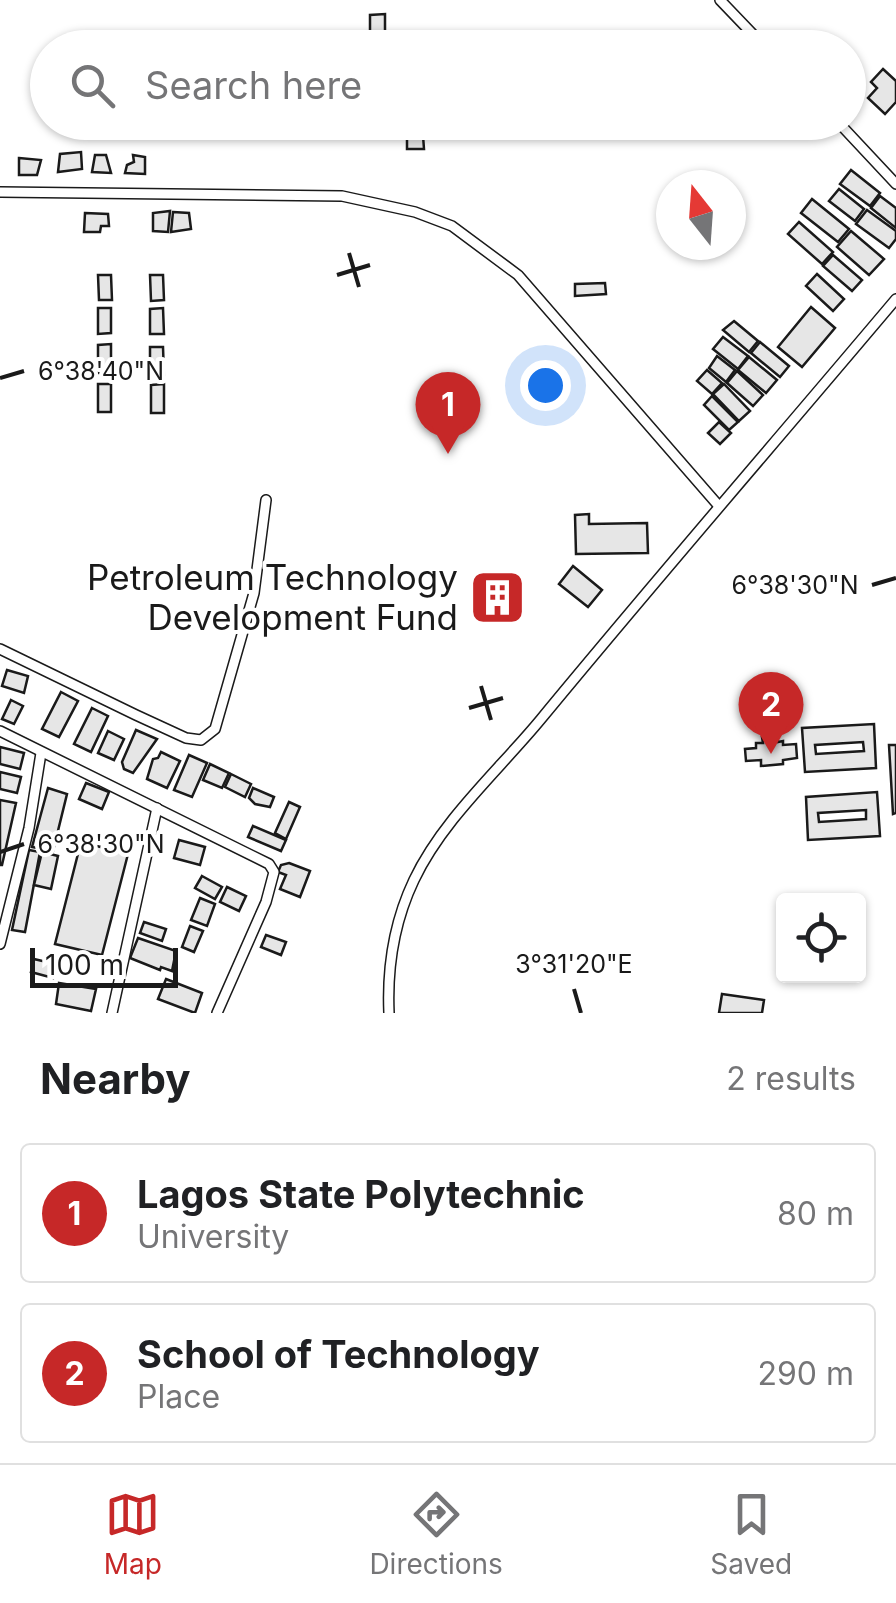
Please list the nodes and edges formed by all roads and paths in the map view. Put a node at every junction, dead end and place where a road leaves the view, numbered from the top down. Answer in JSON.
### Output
{"nodes":[{"id":1,"x":720,"y":0,"type":"edge"},
{"id":2,"x":749,"y":30,"type":"edge"},
{"id":3,"x":855,"y":140,"type":"edge"},
{"id":4,"x":896,"y":184,"type":"edge"},
{"id":5,"x":0,"y":192,"type":"edge"},
{"id":6,"x":896,"y":300,"type":"edge"},
{"id":7,"x":266,"y":500,"type":"dead end"},
{"id":8,"x":718,"y":505,"type":"junction"},
{"id":9,"x":0,"y":649,"type":"edge"},
{"id":10,"x":0,"y":731,"type":"edge"},
{"id":11,"x":41,"y":753,"type":"junction"},
{"id":12,"x":158,"y":808,"type":"junction"},
{"id":13,"x":0,"y":944,"type":"edge"},
{"id":14,"x":112,"y":1013,"type":"edge"},
{"id":15,"x":217,"y":1013,"type":"edge"},
{"id":16,"x":389,"y":1013,"type":"edge"}],
"edges":[{"from":1,"to":2,"type":"street"},
{"from":3,"to":4,"type":"street"},
{"from":5,"to":8,"type":"street"},
{"from":6,"to":8,"type":"street"},
{"from":7,"to":9,"type":"street"},
{"from":8,"to":16,"type":"street"},
{"from":10,"to":11,"type":"street"},
{"from":11,"to":12,"type":"street"},
{"from":11,"to":13,"type":"street"},
{"from":12,"to":14,"type":"street"},
{"from":12,"to":15,"type":"street"}]}
